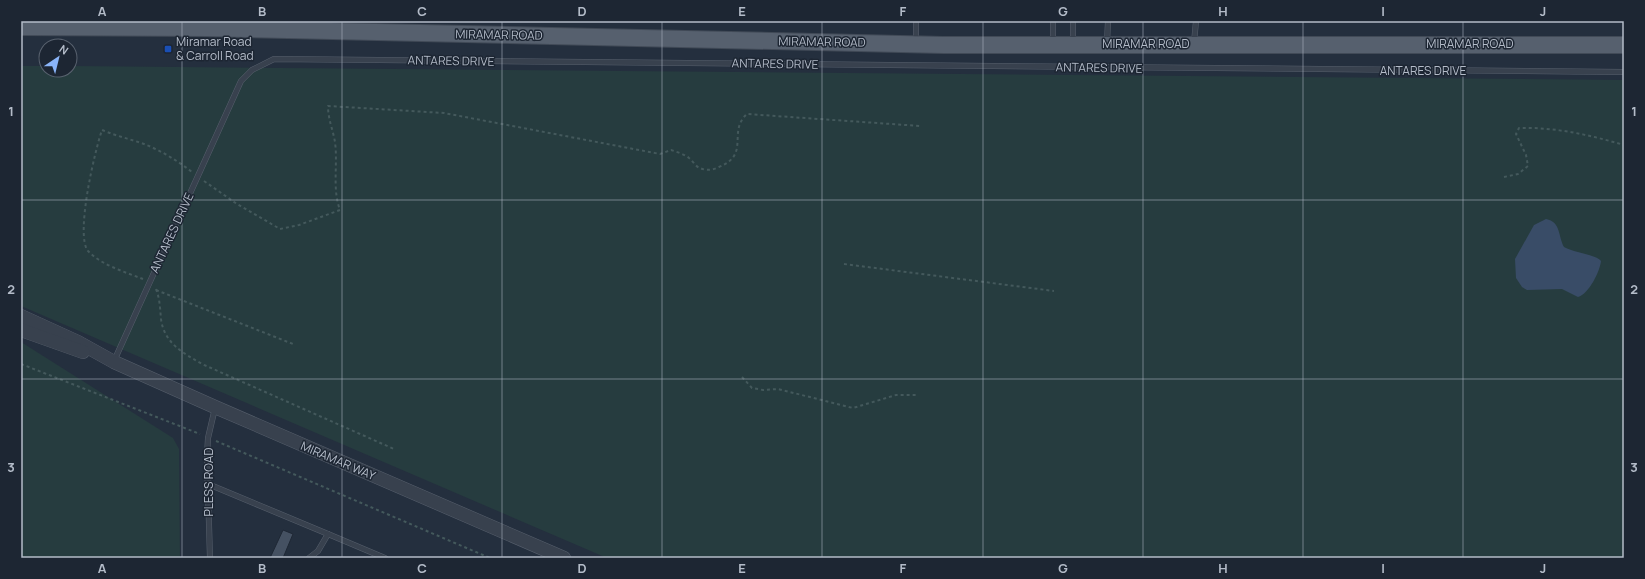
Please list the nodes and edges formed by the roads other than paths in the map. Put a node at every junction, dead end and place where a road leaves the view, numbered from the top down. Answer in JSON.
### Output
{"nodes":[{"id":1,"x":916,"y":21,"type":"edge"},
{"id":2,"x":1053,"y":21,"type":"edge"},
{"id":3,"x":1073,"y":21,"type":"edge"},
{"id":4,"x":1108,"y":21,"type":"edge"},
{"id":5,"x":1196,"y":21,"type":"edge"},
{"id":6,"x":21,"y":27,"type":"edge"},
{"id":7,"x":916,"y":44,"type":"junction"},
{"id":8,"x":1053,"y":44,"type":"junction"},
{"id":9,"x":1073,"y":44,"type":"junction"},
{"id":10,"x":1107,"y":44,"type":"junction"},
{"id":11,"x":1194,"y":44,"type":"junction"},
{"id":12,"x":1624,"y":45,"type":"edge"},
{"id":13,"x":1624,"y":72,"type":"edge"},
{"id":14,"x":21,"y":316,"type":"edge"},
{"id":15,"x":21,"y":330,"type":"edge"},
{"id":16,"x":114,"y":362,"type":"junction"},
{"id":17,"x":215,"y":407,"type":"junction"},
{"id":18,"x":208,"y":484,"type":"junction"},
{"id":19,"x":328,"y":534,"type":"junction"},
{"id":20,"x":210,"y":558,"type":"edge"},
{"id":21,"x":310,"y":558,"type":"edge"},
{"id":22,"x":385,"y":558,"type":"edge"},
{"id":23,"x":564,"y":558,"type":"edge"}],
"edges":[{"from":1,"to":7,"type":"lane"},
{"from":2,"to":8,"type":"lane"},
{"from":3,"to":9,"type":"lane"},
{"from":4,"to":10,"type":"lane"},
{"from":5,"to":11,"type":"lane"},
{"from":6,"to":7,"type":"main road","name":"MIRAMAR ROAD"},
{"from":7,"to":8,"type":"main road","name":"MIRAMAR ROAD"},
{"from":8,"to":9,"type":"main road","name":"MIRAMAR ROAD"},
{"from":9,"to":10,"type":"main road","name":"MIRAMAR ROAD"},
{"from":10,"to":11,"type":"main road","name":"MIRAMAR ROAD"},
{"from":11,"to":12,"type":"main road","name":"MIRAMAR ROAD"},
{"from":13,"to":16,"type":"lane","name":"ANTARES DRIVE"},
{"from":14,"to":16,"type":"street","name":"MIRAMAR WAY"},
{"from":15,"to":16,"type":"street","name":"MIRAMAR WAY"},
{"from":16,"to":17,"type":"street","name":"MIRAMAR WAY"},
{"from":17,"to":18,"type":"lane","name":"PLESS ROAD"},
{"from":17,"to":23,"type":"street","name":"MIRAMAR WAY"},
{"from":18,"to":19,"type":"lane"},
{"from":18,"to":20,"type":"lane","name":"PLESS ROAD"},
{"from":19,"to":21,"type":"lane"},
{"from":19,"to":22,"type":"lane"}]}
